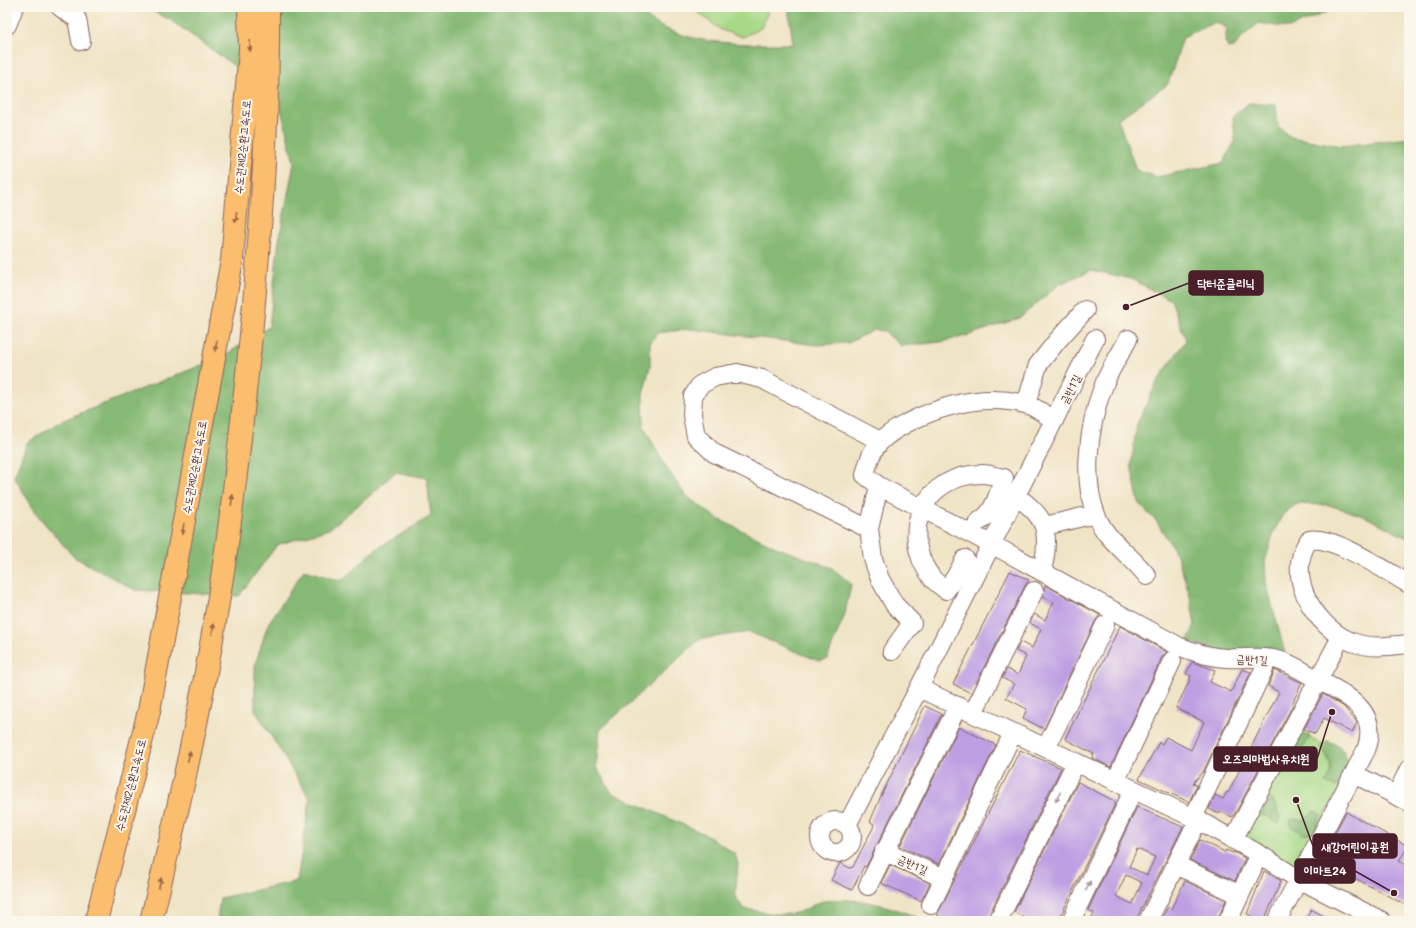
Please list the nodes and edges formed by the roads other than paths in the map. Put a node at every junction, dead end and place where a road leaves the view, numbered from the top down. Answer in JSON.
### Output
{"nodes":[{"id":1,"x":14,"y":7,"type":"edge"},
{"id":2,"x":60,"y":7,"type":"edge"},
{"id":3,"x":249,"y":7,"type":"edge"},
{"id":4,"x":268,"y":7,"type":"edge"},
{"id":5,"x":7,"y":25,"type":"edge"},
{"id":6,"x":81,"y":41,"type":"dead end"},
{"id":7,"x":1085,"y":310,"type":"dead end"},
{"id":8,"x":1095,"y":339,"type":"dead end"},
{"id":9,"x":1128,"y":340,"type":"dead end"},
{"id":10,"x":1026,"y":404,"type":"junction"},
{"id":11,"x":1054,"y":420,"type":"junction"},
{"id":12,"x":880,"y":441,"type":"junction"},
{"id":13,"x":878,"y":486,"type":"junction"},
{"id":14,"x":1016,"y":496,"type":"junction"},
{"id":15,"x":921,"y":508,"type":"junction"},
{"id":16,"x":1095,"y":514,"type":"junction"},
{"id":17,"x":978,"y":522,"type":"dead end"},
{"id":18,"x":1045,"y":526,"type":"junction"},
{"id":19,"x":869,"y":529,"type":"junction"},
{"id":20,"x":991,"y":545,"type":"junction"},
{"id":21,"x":965,"y":558,"type":"dead end"},
{"id":22,"x":1044,"y":562,"type":"dead end"},
{"id":23,"x":1147,"y":576,"type":"dead end"},
{"id":24,"x":1409,"y":584,"type":"edge"},
{"id":25,"x":1034,"y":591,"type":"dead end"},
{"id":26,"x":1105,"y":625,"type":"dead end"},
{"id":27,"x":1341,"y":637,"type":"junction"},
{"id":28,"x":1409,"y":644,"type":"edge"},
{"id":29,"x":892,"y":651,"type":"dead end"},
{"id":30,"x":1172,"y":661,"type":"dead end"},
{"id":31,"x":1264,"y":669,"type":"dead end"},
{"id":32,"x":1318,"y":680,"type":"junction"},
{"id":33,"x":919,"y":688,"type":"junction"},
{"id":34,"x":966,"y":710,"type":"junction"},
{"id":35,"x":1013,"y":732,"type":"junction"},
{"id":36,"x":1046,"y":748,"type":"junction"},
{"id":37,"x":1076,"y":762,"type":"junction"},
{"id":38,"x":1356,"y":769,"type":"junction"},
{"id":39,"x":1409,"y":769,"type":"edge"},
{"id":40,"x":1115,"y":782,"type":"junction"},
{"id":41,"x":1133,"y":791,"type":"junction"},
{"id":42,"x":1404,"y":794,"type":"edge"},
{"id":43,"x":1195,"y":819,"type":"junction"},
{"id":44,"x":847,"y":825,"type":"dead end"},
{"id":45,"x":1233,"y":840,"type":"junction"},
{"id":46,"x":884,"y":851,"type":"junction"},
{"id":47,"x":1259,"y":854,"type":"junction"},
{"id":48,"x":1176,"y":865,"type":"junction"},
{"id":49,"x":943,"y":878,"type":"junction"},
{"id":50,"x":1298,"y":879,"type":"junction"},
{"id":51,"x":868,"y":886,"type":"dead end"},
{"id":52,"x":1240,"y":895,"type":"junction"},
{"id":53,"x":930,"y":905,"type":"dead end"},
{"id":54,"x":96,"y":921,"type":"edge"},
{"id":55,"x":151,"y":921,"type":"edge"},
{"id":56,"x":998,"y":921,"type":"edge"},
{"id":57,"x":1071,"y":921,"type":"edge"},
{"id":58,"x":1148,"y":921,"type":"edge"},
{"id":59,"x":1228,"y":921,"type":"edge"},
{"id":60,"x":1277,"y":921,"type":"edge"},
{"id":61,"x":1382,"y":921,"type":"edge"}],
"edges":[{"from":1,"to":5,"type":"street"},
{"from":2,"to":6,"type":"street"},
{"from":3,"to":54,"type":"highway","name":"수도권제2순환고속도로","one_way":true},
{"from":55,"to":4,"type":"highway","name":"수도권제2순환고속도로","one_way":true},
{"from":7,"to":10,"type":"street"},
{"from":8,"to":11,"type":"street","name":"금반1길"},
{"from":9,"to":16,"type":"street"},
{"from":10,"to":11,"type":"street"},
{"from":10,"to":12,"type":"street"},
{"from":11,"to":14,"type":"street","name":"금반1길"},
{"from":12,"to":13,"type":"street"},
{"from":12,"to":19,"type":"street"},
{"from":13,"to":15,"type":"street"},
{"from":13,"to":19,"type":"street"},
{"from":14,"to":18,"type":"street"},
{"from":14,"to":20,"type":"street","name":"금반1길"},
{"from":15,"to":17,"type":"street"},
{"from":15,"to":20,"type":"street"},
{"from":15,"to":21,"type":"street"},
{"from":16,"to":18,"type":"street"},
{"from":16,"to":23,"type":"street"},
{"from":18,"to":22,"type":"street"},
{"from":19,"to":29,"type":"street"},
{"from":20,"to":32,"type":"street","name":"금반1길"},
{"from":20,"to":33,"type":"street","name":"금반1길"},
{"from":24,"to":27,"type":"street"},
{"from":25,"to":34,"type":"street","name":"금반1길"},
{"from":26,"to":36,"type":"street"},
{"from":27,"to":28,"type":"street"},
{"from":27,"to":32,"type":"street"},
{"from":30,"to":40,"type":"street"},
{"from":31,"to":43,"type":"street","name":"금반1길"},
{"from":32,"to":38,"type":"street","name":"금반1길"},
{"from":32,"to":45,"type":"street"},
{"from":33,"to":34,"type":"street"},
{"from":33,"to":44,"type":"street","name":"금반1길"},
{"from":34,"to":35,"type":"street"},
{"from":34,"to":46,"type":"street","name":"금반1길"},
{"from":35,"to":36,"type":"street"},
{"from":35,"to":49,"type":"street"},
{"from":36,"to":37,"type":"street"},
{"from":37,"to":40,"type":"street"},
{"from":37,"to":56,"type":"street","one_way":true},
{"from":38,"to":42,"type":"street"},
{"from":38,"to":50,"type":"street","name":"금반1길"},
{"from":39,"to":42,"type":"street"},
{"from":40,"to":41,"type":"street"},
{"from":41,"to":43,"type":"street"},
{"from":57,"to":41,"type":"street","one_way":true},
{"from":43,"to":45,"type":"street"},
{"from":43,"to":48,"type":"street","name":"금반1길"},
{"from":45,"to":47,"type":"street"},
{"from":46,"to":49,"type":"street","name":"금반1길"},
{"from":46,"to":51,"type":"street"},
{"from":47,"to":50,"type":"street"},
{"from":47,"to":52,"type":"street"},
{"from":48,"to":52,"type":"street"},
{"from":48,"to":58,"type":"street","name":"금반1길"},
{"from":49,"to":53,"type":"street"},
{"from":50,"to":60,"type":"street","name":"금반1길"},
{"from":50,"to":61,"type":"street"},
{"from":52,"to":59,"type":"street"}]}
